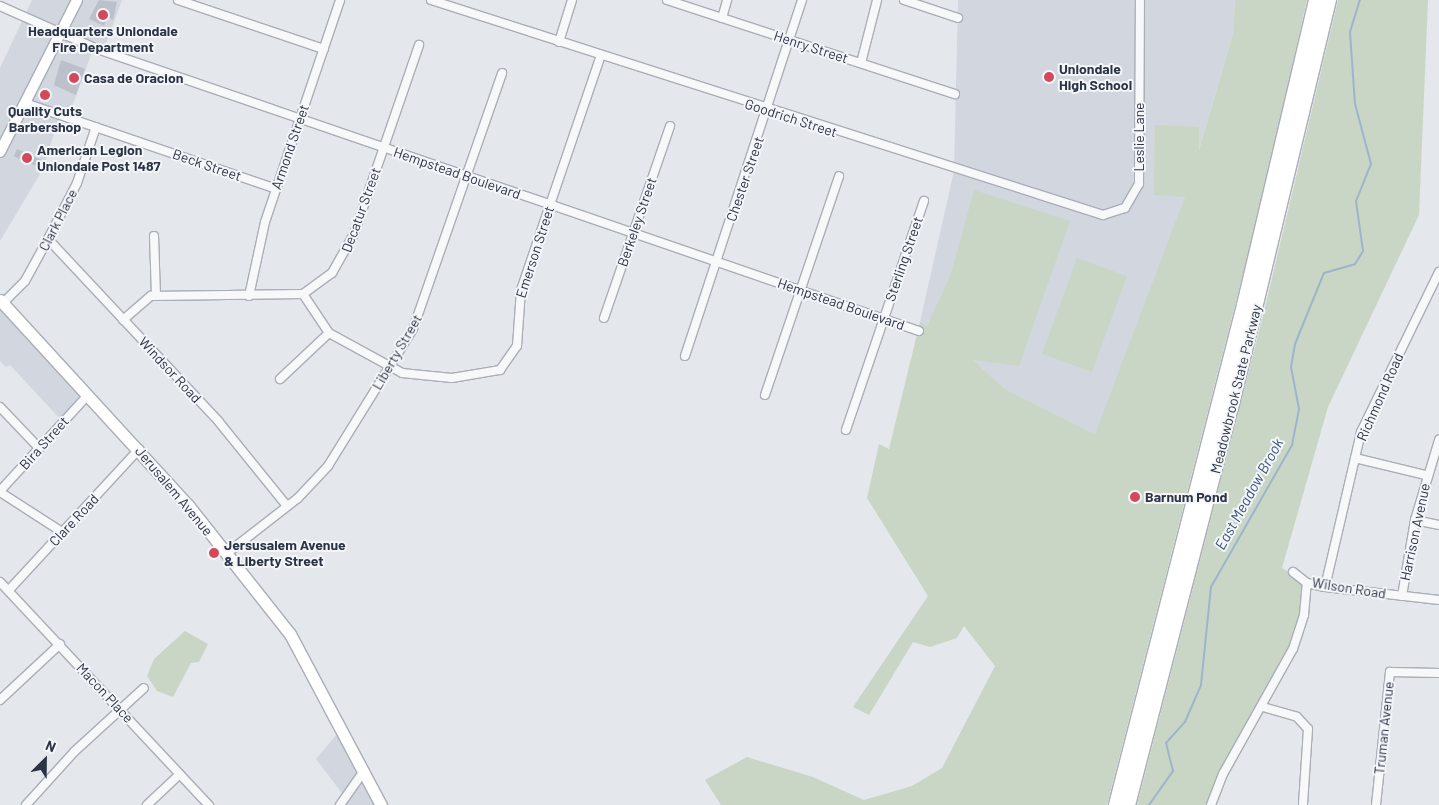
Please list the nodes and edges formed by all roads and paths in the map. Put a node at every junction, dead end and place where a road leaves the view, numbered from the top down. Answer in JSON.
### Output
{"nodes":[{"id":1,"x":77,"y":0,"type":"edge"},
{"id":2,"x":178,"y":0,"type":"edge"},
{"id":3,"x":340,"y":0,"type":"edge"},
{"id":4,"x":431,"y":0,"type":"edge"},
{"id":5,"x":572,"y":0,"type":"edge"},
{"id":6,"x":667,"y":0,"type":"edge"},
{"id":7,"x":727,"y":0,"type":"edge"},
{"id":8,"x":802,"y":0,"type":"edge"},
{"id":9,"x":877,"y":0,"type":"edge"},
{"id":10,"x":904,"y":0,"type":"edge"},
{"id":11,"x":1140,"y":0,"type":"edge"},
{"id":12,"x":1316,"y":0,"type":"edge"},
{"id":13,"x":1329,"y":0,"type":"edge"},
{"id":14,"x":0,"y":6,"type":"edge"},
{"id":15,"x":722,"y":18,"type":"junction"},
{"id":16,"x":958,"y":18,"type":"dead end"},
{"id":17,"x":59,"y":35,"type":"junction"},
{"id":18,"x":791,"y":40,"type":"junction"},
{"id":19,"x":559,"y":42,"type":"junction"},
{"id":20,"x":419,"y":44,"type":"dead end"},
{"id":21,"x":324,"y":50,"type":"junction"},
{"id":22,"x":601,"y":56,"type":"junction"},
{"id":23,"x":860,"y":63,"type":"junction"},
{"id":24,"x":502,"y":73,"type":"dead end"},
{"id":25,"x":954,"y":94,"type":"dead end"},
{"id":26,"x":25,"y":103,"type":"junction"},
{"id":27,"x":768,"y":110,"type":"junction"},
{"id":28,"x":300,"y":119,"type":"junction"},
{"id":29,"x":670,"y":126,"type":"dead end"},
{"id":30,"x":96,"y":127,"type":"junction"},
{"id":31,"x":383,"y":148,"type":"junction"},
{"id":32,"x":0,"y":152,"type":"edge"},
{"id":33,"x":467,"y":176,"type":"junction"},
{"id":34,"x":839,"y":176,"type":"dead end"},
{"id":35,"x":1139,"y":184,"type":"joint"},
{"id":36,"x":276,"y":189,"type":"junction"},
{"id":37,"x":924,"y":201,"type":"dead end"},
{"id":38,"x":550,"y":205,"type":"junction"},
{"id":39,"x":633,"y":234,"type":"junction"},
{"id":40,"x":154,"y":236,"type":"dead end"},
{"id":41,"x":48,"y":239,"type":"junction"},
{"id":42,"x":717,"y":262,"type":"junction"},
{"id":43,"x":1439,"y":272,"type":"edge"},
{"id":44,"x":800,"y":291,"type":"junction"},
{"id":45,"x":303,"y":294,"type":"junction"},
{"id":46,"x":156,"y":295,"type":"junction"},
{"id":47,"x":249,"y":296,"type":"junction"},
{"id":48,"x":1,"y":302,"type":"edge"},
{"id":49,"x":604,"y":318,"type":"dead end"},
{"id":50,"x":883,"y":319,"type":"junction"},
{"id":51,"x":123,"y":320,"type":"junction"},
{"id":52,"x":919,"y":331,"type":"dead end"},
{"id":53,"x":329,"y":333,"type":"junction"},
{"id":54,"x":685,"y":356,"type":"dead end"},
{"id":55,"x":389,"y":368,"type":"junction"},
{"id":56,"x":280,"y":379,"type":"dead end"},
{"id":57,"x":88,"y":395,"type":"junction"},
{"id":58,"x":765,"y":395,"type":"dead end"},
{"id":59,"x":0,"y":407,"type":"edge"},
{"id":60,"x":846,"y":430,"type":"dead end"},
{"id":61,"x":1439,"y":440,"type":"edge"},
{"id":62,"x":39,"y":448,"type":"junction"},
{"id":63,"x":1437,"y":448,"type":"edge"},
{"id":64,"x":139,"y":449,"type":"junction"},
{"id":65,"x":1355,"y":458,"type":"junction"},
{"id":66,"x":1426,"y":475,"type":"junction"},
{"id":67,"x":0,"y":491,"type":"edge"},
{"id":68,"x":287,"y":506,"type":"junction"},
{"id":69,"x":1415,"y":520,"type":"junction"},
{"id":70,"x":1439,"y":525,"type":"edge"},
{"id":71,"x":62,"y":532,"type":"junction"},
{"id":72,"x":226,"y":554,"type":"junction"},
{"id":73,"x":1293,"y":572,"type":"dead end"},
{"id":74,"x":0,"y":582,"type":"edge"},
{"id":75,"x":1307,"y":583,"type":"junction"},
{"id":76,"x":1325,"y":587,"type":"junction"},
{"id":77,"x":9,"y":590,"type":"junction"},
{"id":78,"x":1402,"y":596,"type":"junction"},
{"id":79,"x":1439,"y":600,"type":"edge"},
{"id":80,"x":60,"y":644,"type":"junction"},
{"id":81,"x":1439,"y":673,"type":"edge"},
{"id":82,"x":144,"y":688,"type":"dead end"},
{"id":83,"x":0,"y":700,"type":"edge"},
{"id":84,"x":1263,"y":707,"type":"junction"},
{"id":85,"x":120,"y":709,"type":"junction"},
{"id":86,"x":364,"y":771,"type":"junction"},
{"id":87,"x":180,"y":774,"type":"junction"},
{"id":88,"x":26,"y":805,"type":"edge"},
{"id":89,"x":147,"y":805,"type":"edge"},
{"id":90,"x":209,"y":805,"type":"edge"},
{"id":91,"x":340,"y":805,"type":"edge"},
{"id":92,"x":381,"y":805,"type":"edge"},
{"id":93,"x":1116,"y":805,"type":"edge"},
{"id":94,"x":1128,"y":805,"type":"edge"},
{"id":95,"x":1211,"y":805,"type":"edge"},
{"id":96,"x":1303,"y":805,"type":"edge"},
{"id":97,"x":1376,"y":805,"type":"edge"}],
"edges":[{"from":1,"to":17,"type":"main road"},
{"from":2,"to":21,"type":"street"},
{"from":3,"to":21,"type":"street","name":"Armond Street"},
{"from":4,"to":19,"type":"street","name":"Goodrich Street"},
{"from":5,"to":19,"type":"street"},
{"from":6,"to":15,"type":"street","name":"Henry Street"},
{"from":7,"to":15,"type":"street"},
{"from":8,"to":18,"type":"street","name":"Chester Street"},
{"from":9,"to":23,"type":"street"},
{"from":10,"to":16,"type":"street"},
{"from":11,"to":35,"type":"street","name":"Leslie Lane"},
{"from":12,"to":93,"type":"highway","name":"Meadowbrook State Parkway"},
{"from":13,"to":94,"type":"highway","name":"Meadowbrook State Parkway"},
{"from":14,"to":17,"type":"street","name":"Hempstead Boulevard"},
{"from":15,"to":18,"type":"street","name":"Henry Street"},
{"from":17,"to":26,"type":"main road"},
{"from":17,"to":28,"type":"street","name":"Hempstead Boulevard"},
{"from":18,"to":23,"type":"street","name":"Henry Street"},
{"from":18,"to":27,"type":"street","name":"Chester Street"},
{"from":19,"to":22,"type":"street","name":"Goodrich Street"},
{"from":20,"to":31,"type":"street","name":"Decatur Street"},
{"from":21,"to":28,"type":"street","name":"Armond Street"},
{"from":22,"to":27,"type":"street","name":"Goodrich Street"},
{"from":22,"to":38,"type":"street","name":"Emerson Street"},
{"from":23,"to":25,"type":"street","name":"Henry Street"},
{"from":24,"to":33,"type":"street","name":"Liberty Street"},
{"from":26,"to":30,"type":"street","name":"Beck Street"},
{"from":26,"to":32,"type":"main road"},
{"from":27,"to":35,"type":"street","name":"Goodrich Street"},
{"from":27,"to":42,"type":"street","name":"Chester Street"},
{"from":28,"to":31,"type":"street","name":"Hempstead Boulevard"},
{"from":28,"to":36,"type":"street","name":"Armond Street"},
{"from":29,"to":39,"type":"street","name":"Berkeley Street"},
{"from":30,"to":36,"type":"street","name":"Beck Street"},
{"from":30,"to":41,"type":"street","name":"Clark Place"},
{"from":31,"to":33,"type":"street","name":"Hempstead Boulevard"},
{"from":31,"to":45,"type":"street","name":"Decatur Street"},
{"from":33,"to":38,"type":"street","name":"Hempstead Boulevard"},
{"from":33,"to":55,"type":"street","name":"Liberty Street"},
{"from":34,"to":44,"type":"street"},
{"from":36,"to":47,"type":"street","name":"Armond Street"},
{"from":37,"to":50,"type":"street","name":"Sterling Street"},
{"from":38,"to":39,"type":"street","name":"Hempstead Boulevard"},
{"from":38,"to":55,"type":"street","name":"Emerson Street"},
{"from":39,"to":42,"type":"street","name":"Hempstead Boulevard"},
{"from":39,"to":49,"type":"street","name":"Berkeley Street"},
{"from":40,"to":46,"type":"street"},
{"from":41,"to":48,"type":"street","name":"Clark Place"},
{"from":41,"to":51,"type":"street","name":"Windsor Road"},
{"from":42,"to":44,"type":"street","name":"Hempstead Boulevard"},
{"from":42,"to":54,"type":"street","name":"Chester Street"},
{"from":43,"to":65,"type":"street","name":"Richmond Road"},
{"from":44,"to":50,"type":"street","name":"Hempstead Boulevard"},
{"from":44,"to":58,"type":"street"},
{"from":45,"to":47,"type":"street"},
{"from":45,"to":53,"type":"street","name":"Emerson Street"},
{"from":46,"to":47,"type":"street"},
{"from":46,"to":51,"type":"street"},
{"from":48,"to":57,"type":"main road","name":"Jerusalem Avenue"},
{"from":50,"to":52,"type":"street","name":"Hempstead Boulevard"},
{"from":50,"to":60,"type":"street","name":"Sterling Street"},
{"from":51,"to":68,"type":"street","name":"Windsor Road"},
{"from":53,"to":55,"type":"street","name":"Emerson Street"},
{"from":53,"to":56,"type":"street"},
{"from":55,"to":68,"type":"street","name":"Liberty Street"},
{"from":57,"to":62,"type":"street","name":"Bira Street"},
{"from":57,"to":64,"type":"main road","name":"Jerusalem Avenue"},
{"from":59,"to":62,"type":"street"},
{"from":61,"to":63,"type":"street","name":"Harrison Avenue"},
{"from":62,"to":67,"type":"street","name":"Bira Street"},
{"from":63,"to":66,"type":"street","name":"Harrison Avenue"},
{"from":64,"to":71,"type":"street","name":"Clare Road"},
{"from":64,"to":72,"type":"main road","name":"Jerusalem Avenue"},
{"from":65,"to":66,"type":"street"},
{"from":65,"to":76,"type":"street","name":"Richmond Road"},
{"from":66,"to":69,"type":"street","name":"Harrison Avenue"},
{"from":67,"to":71,"type":"street"},
{"from":68,"to":72,"type":"street","name":"Liberty Street"},
{"from":69,"to":70,"type":"street"},
{"from":69,"to":78,"type":"street","name":"Harrison Avenue"},
{"from":71,"to":77,"type":"street","name":"Clare Road"},
{"from":72,"to":86,"type":"main road","name":"Jerusalem Avenue"},
{"from":73,"to":75,"type":"street","name":"Wilson Road"},
{"from":74,"to":77,"type":"street","name":"Macon Place"},
{"from":75,"to":76,"type":"street","name":"Wilson Road"},
{"from":75,"to":84,"type":"street"},
{"from":76,"to":78,"type":"street","name":"Wilson Road"},
{"from":77,"to":80,"type":"street","name":"Macon Place"},
{"from":78,"to":79,"type":"street","name":"Wilson Road"},
{"from":80,"to":83,"type":"street"},
{"from":80,"to":85,"type":"street","name":"Macon Place"},
{"from":81,"to":97,"type":"street","name":"Truman Avenue"},
{"from":82,"to":85,"type":"street"},
{"from":84,"to":95,"type":"street"},
{"from":84,"to":96,"type":"street"},
{"from":85,"to":87,"type":"street","name":"Macon Place"},
{"from":85,"to":88,"type":"street"},
{"from":86,"to":91,"type":"street"},
{"from":86,"to":92,"type":"main road","name":"Jerusalem Avenue"},
{"from":87,"to":89,"type":"street"},
{"from":87,"to":90,"type":"street","name":"Macon Place"}]}
